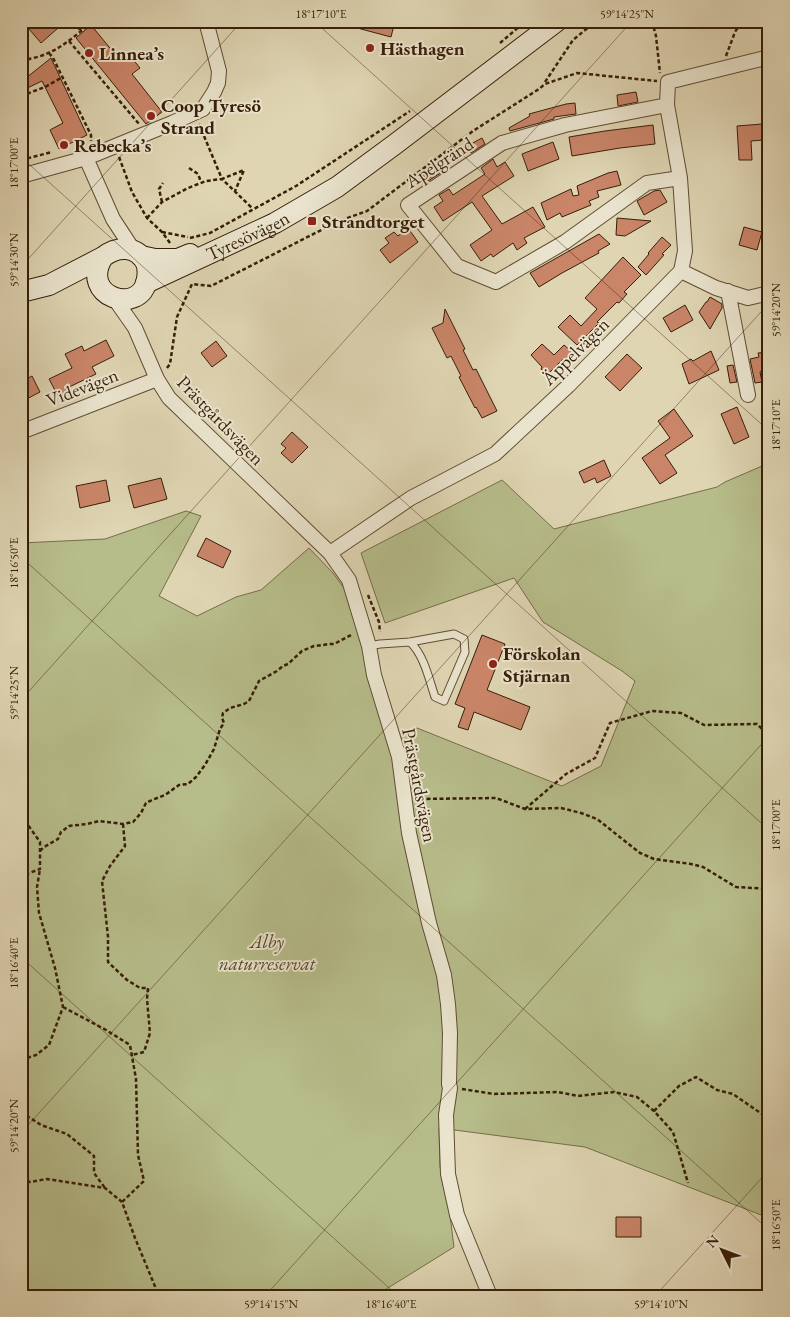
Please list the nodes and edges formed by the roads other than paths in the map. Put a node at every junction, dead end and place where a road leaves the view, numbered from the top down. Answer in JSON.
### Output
{"nodes":[{"id":1,"x":206,"y":21,"type":"edge"},
{"id":2,"x":557,"y":21,"type":"edge"},
{"id":3,"x":769,"y":57,"type":"edge"},
{"id":4,"x":667,"y":105,"type":"junction"},
{"id":5,"x":394,"y":145,"type":"junction"},
{"id":6,"x":86,"y":158,"type":"junction"},
{"id":7,"x":21,"y":176,"type":"edge"},
{"id":8,"x":680,"y":178,"type":"junction"},
{"id":9,"x":113,"y":219,"type":"junction"},
{"id":10,"x":106,"y":254,"type":"junction"},
{"id":11,"x":138,"y":254,"type":"junction"},
{"id":12,"x":681,"y":271,"type":"junction"},
{"id":13,"x":49,"y":285,"type":"junction"},
{"id":14,"x":141,"y":289,"type":"junction"},
{"id":15,"x":728,"y":291,"type":"junction"},
{"id":16,"x":21,"y":292,"type":"edge"},
{"id":17,"x":107,"y":293,"type":"junction"},
{"id":18,"x":769,"y":293,"type":"edge"},
{"id":19,"x":135,"y":328,"type":"junction"},
{"id":20,"x":157,"y":378,"type":"junction"},
{"id":21,"x":748,"y":395,"type":"dead end"},
{"id":22,"x":21,"y":432,"type":"edge"},
{"id":23,"x":330,"y":553,"type":"junction"},
{"id":24,"x":410,"y":642,"type":"junction"},
{"id":25,"x":368,"y":646,"type":"junction"},
{"id":26,"x":490,"y":1296,"type":"edge"}],
"edges":[{"from":1,"to":6,"type":"street"},
{"from":2,"to":5,"type":"main road","name":"Tyresövägen"},
{"from":3,"to":4,"type":"street"},
{"from":4,"to":8,"type":"street"},
{"from":4,"to":8,"type":"street","name":"Apelgränd"},
{"from":5,"to":11,"type":"main road","name":"Tyresövägen"},
{"from":5,"to":14,"type":"main road","name":"Tyresövägen"},
{"from":6,"to":7,"type":"street"},
{"from":6,"to":9,"type":"street"},
{"from":8,"to":12,"type":"street"},
{"from":9,"to":10,"type":"street"},
{"from":9,"to":11,"type":"street"},
{"from":10,"to":11,"type":"main road","name":"Tyresövägen"},
{"from":10,"to":13,"type":"main road","name":"Tyresövägen"},
{"from":10,"to":17,"type":"main road"},
{"from":11,"to":14,"type":"main road"},
{"from":12,"to":15,"type":"street"},
{"from":12,"to":23,"type":"street","name":"Äppelvägen"},
{"from":13,"to":16,"type":"main road","name":"Tyresövägen"},
{"from":13,"to":17,"type":"main road","name":"Tyresövägen"},
{"from":14,"to":17,"type":"main road","name":"Tyresövägen"},
{"from":14,"to":19,"type":"street","name":"Prästgårdsvägen"},
{"from":15,"to":18,"type":"street"},
{"from":15,"to":21,"type":"street"},
{"from":17,"to":19,"type":"street","name":"Prästgårdsvägen"},
{"from":19,"to":20,"type":"street","name":"Prästgårdsvägen"},
{"from":20,"to":22,"type":"street","name":"Videvägen"},
{"from":20,"to":23,"type":"street","name":"Prästgårdsvägen"},
{"from":23,"to":25,"type":"street","name":"Prästgårdsvägen"},
{"from":24,"to":24,"type":"lane"},
{"from":24,"to":25,"type":"lane"},
{"from":25,"to":26,"type":"street","name":"Prästgårdsvägen"}]}
